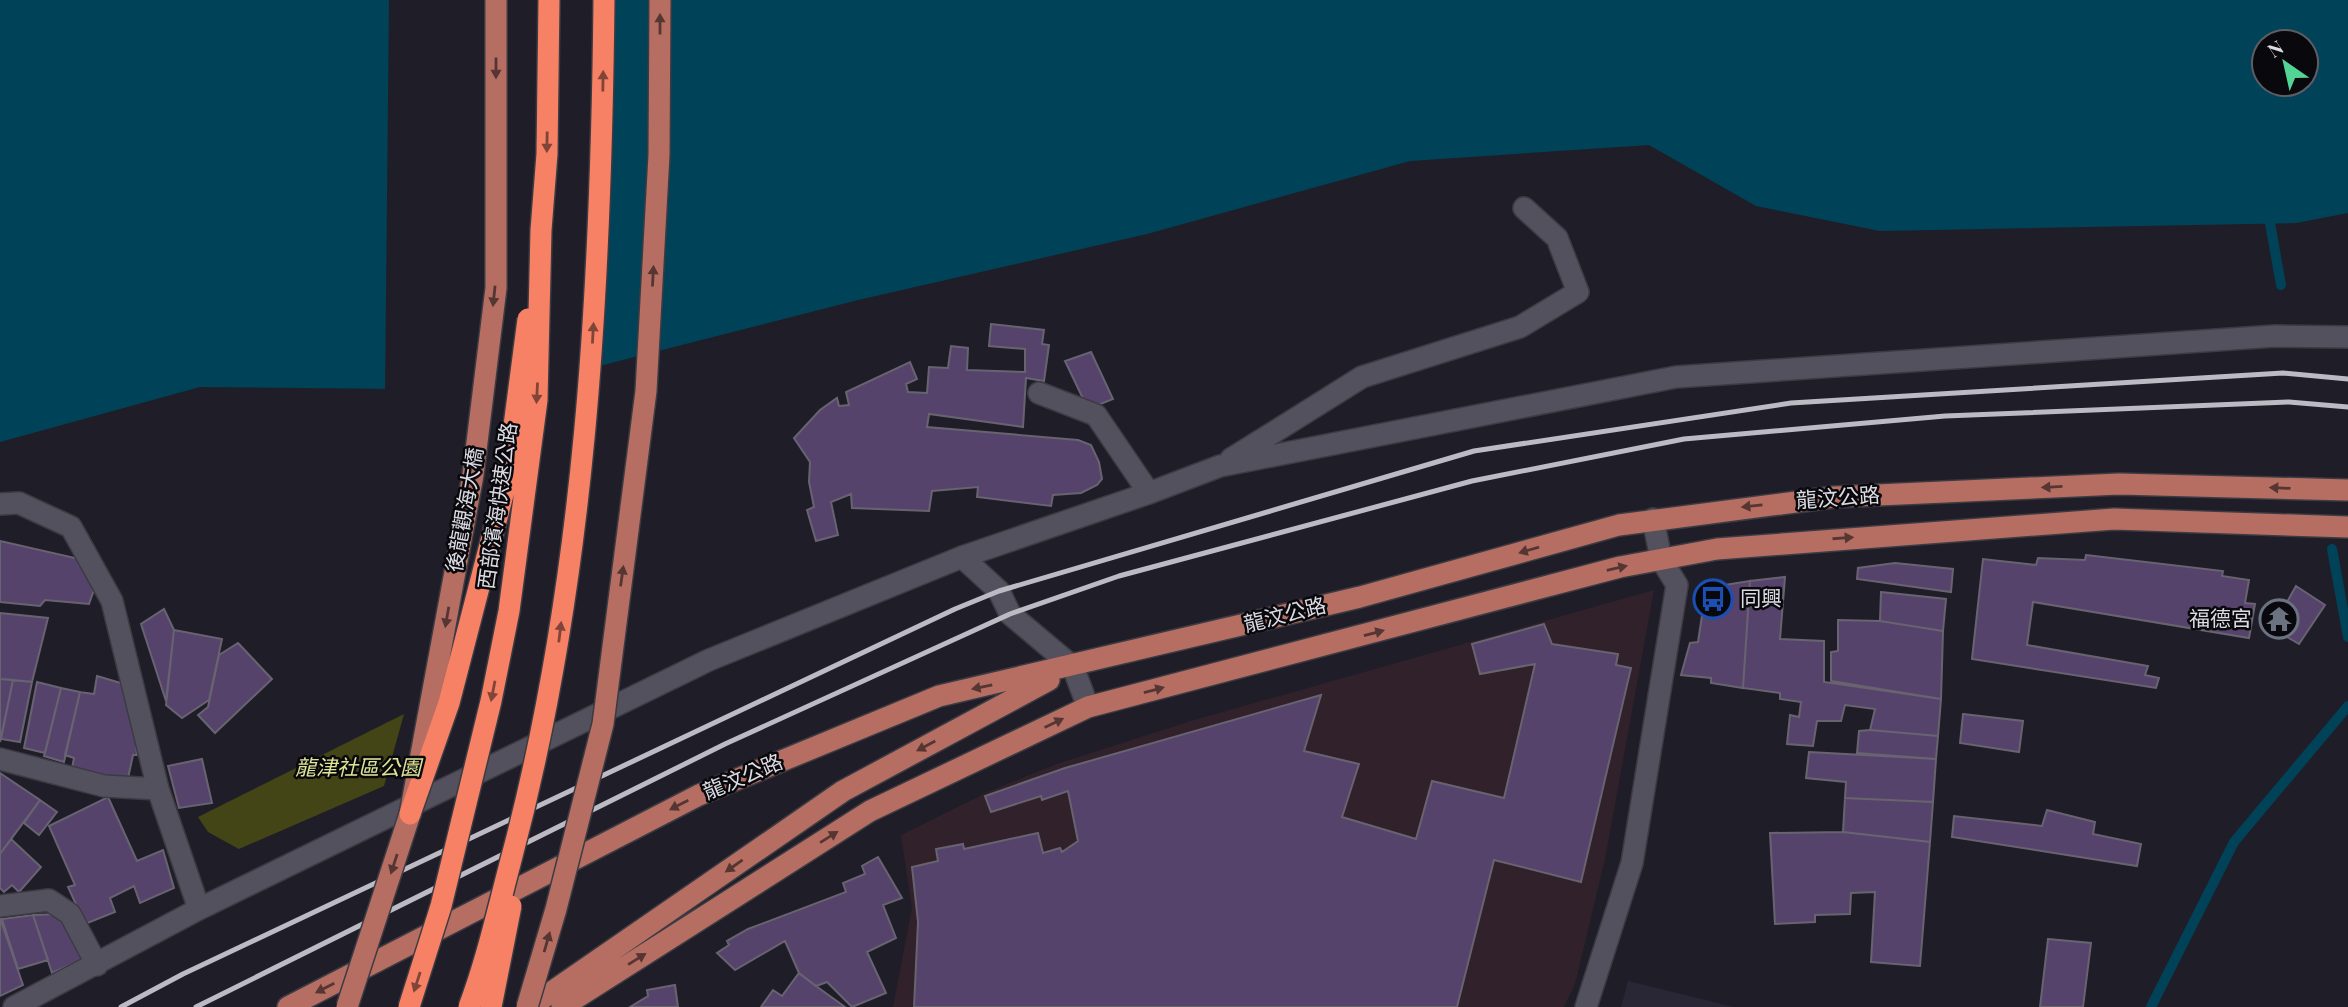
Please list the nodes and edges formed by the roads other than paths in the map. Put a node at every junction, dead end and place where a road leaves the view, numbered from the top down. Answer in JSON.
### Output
{"nodes":[{"id":1,"x":496,"y":0,"type":"edge"},
{"id":2,"x":549,"y":0,"type":"edge"},
{"id":3,"x":604,"y":0,"type":"edge"},
{"id":4,"x":660,"y":0,"type":"edge"},
{"id":5,"x":1524,"y":208,"type":"dead end"},
{"id":6,"x":541,"y":230,"type":"junction"},
{"id":7,"x":2348,"y":337,"type":"edge"},
{"id":8,"x":1038,"y":393,"type":"dead end"},
{"id":9,"x":1220,"y":466,"type":"junction"},
{"id":10,"x":2348,"y":490,"type":"edge"},
{"id":11,"x":1149,"y":493,"type":"junction"},
{"id":12,"x":0,"y":504,"type":"edge"},
{"id":13,"x":1653,"y":519,"type":"junction"},
{"id":14,"x":2348,"y":527,"type":"edge"},
{"id":15,"x":962,"y":557,"type":"junction"},
{"id":16,"x":1661,"y":559,"type":"junction"},
{"id":17,"x":1073,"y":667,"type":"junction"},
{"id":18,"x":1088,"y":707,"type":"junction"},
{"id":19,"x":0,"y":759,"type":"edge"},
{"id":20,"x":158,"y":789,"type":"junction"},
{"id":21,"x":530,"y":789,"type":"junction"},
{"id":22,"x":410,"y":814,"type":"junction"},
{"id":23,"x":0,"y":906,"type":"edge"},
{"id":24,"x":200,"y":909,"type":"junction"},
{"id":25,"x":97,"y":965,"type":"junction"},
{"id":26,"x":569,"y":1003,"type":"edge"},
{"id":27,"x":14,"y":1007,"type":"edge"},
{"id":28,"x":288,"y":1007,"type":"edge"},
{"id":29,"x":347,"y":1007,"type":"edge"},
{"id":30,"x":409,"y":1007,"type":"edge"},
{"id":31,"x":469,"y":1007,"type":"edge"},
{"id":32,"x":491,"y":1007,"type":"edge"},
{"id":33,"x":529,"y":1007,"type":"edge"},
{"id":34,"x":1586,"y":1007,"type":"edge"}],
"edges":[{"from":1,"to":22,"type":"main road","name":"後龍觀海大橋","one_way":true,"bridge":true},
{"from":2,"to":6,"type":"highway","name":"西部濱海快速公路","one_way":true,"bridge":true},
{"from":21,"to":3,"type":"highway","one_way":true,"bridge":true},
{"from":33,"to":4,"type":"main road","one_way":true,"bridge":true},
{"from":5,"to":9,"type":"lane"},
{"from":6,"to":22,"type":"highway","bridge":true},
{"from":6,"to":30,"type":"highway","name":"西部濱海快速公路","one_way":true,"bridge":true},
{"from":7,"to":9,"type":"lane"},
{"from":8,"to":11,"type":"lane"},
{"from":9,"to":11,"type":"lane"},
{"from":10,"to":13,"type":"main road","name":"龍汶公路","one_way":true},
{"from":11,"to":15,"type":"lane"},
{"from":12,"to":20,"type":"lane"},
{"from":13,"to":16,"type":"lane"},
{"from":13,"to":17,"type":"main road","name":"龍汶公路","one_way":true},
{"from":16,"to":14,"type":"main road","name":"龍汶公路","one_way":true},
{"from":15,"to":17,"type":"lane"},
{"from":15,"to":24,"type":"lane"},
{"from":18,"to":16,"type":"main road","name":"龍汶公路","one_way":true},
{"from":16,"to":34,"type":"lane"},
{"from":17,"to":18,"type":"lane"},
{"from":17,"to":28,"type":"main road","name":"龍汶公路","one_way":true},
{"from":17,"to":33,"type":"main road","one_way":true},
{"from":26,"to":18,"type":"main road","name":"龍汶公路","one_way":true},
{"from":19,"to":20,"type":"lane"},
{"from":20,"to":24,"type":"lane"},
{"from":21,"to":31,"type":"highway","bridge":true},
{"from":21,"to":32,"type":"highway","bridge":true},
{"from":22,"to":29,"type":"main road","name":"後龍觀海大橋","one_way":true,"bridge":true},
{"from":23,"to":25,"type":"lane"},
{"from":24,"to":25,"type":"lane"},
{"from":25,"to":27,"type":"lane"}]}
